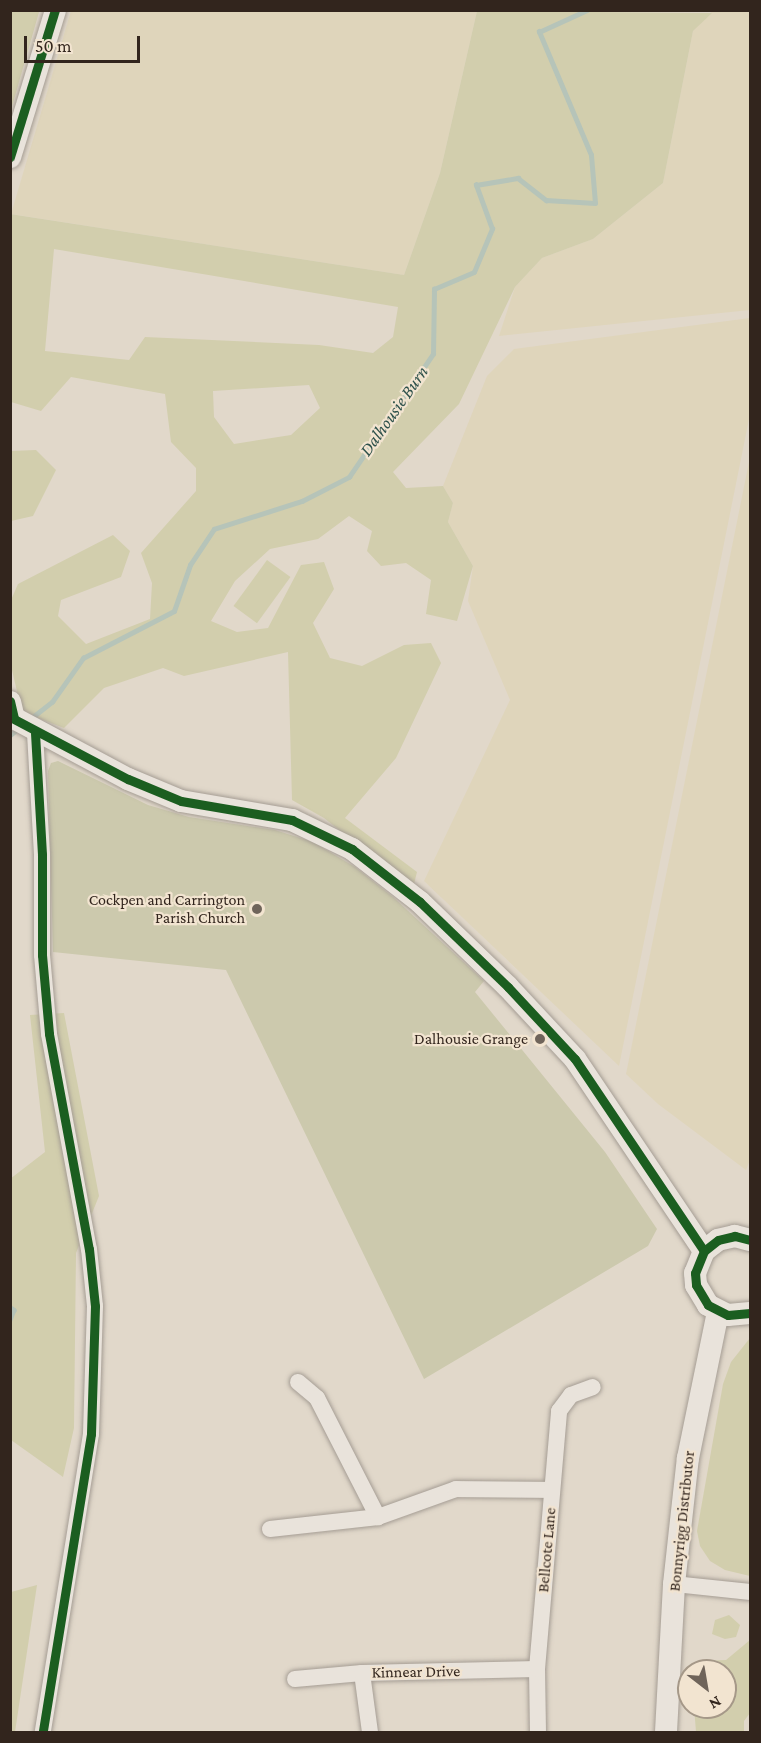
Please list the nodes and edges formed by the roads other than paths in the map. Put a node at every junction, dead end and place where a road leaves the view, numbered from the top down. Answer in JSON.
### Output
{"nodes":[{"id":1,"x":55,"y":10,"type":"edge"},
{"id":2,"x":10,"y":157,"type":"edge"},
{"id":3,"x":12,"y":712,"type":"edge"},
{"id":4,"x":35,"y":733,"type":"junction"},
{"id":5,"x":750,"y":1240,"type":"edge"},
{"id":6,"x":704,"y":1251,"type":"junction"},
{"id":7,"x":718,"y":1312,"type":"junction"},
{"id":8,"x":750,"y":1312,"type":"edge"},
{"id":9,"x":298,"y":1382,"type":"dead end"},
{"id":10,"x":593,"y":1387,"type":"dead end"},
{"id":11,"x":552,"y":1490,"type":"junction"},
{"id":12,"x":378,"y":1517,"type":"junction"},
{"id":13,"x":270,"y":1529,"type":"dead end"},
{"id":14,"x":674,"y":1584,"type":"junction"},
{"id":15,"x":750,"y":1592,"type":"edge"},
{"id":16,"x":537,"y":1669,"type":"junction"},
{"id":17,"x":362,"y":1673,"type":"junction"},
{"id":18,"x":295,"y":1678,"type":"dead end"},
{"id":19,"x":43,"y":1732,"type":"edge"},
{"id":20,"x":370,"y":1732,"type":"edge"},
{"id":21,"x":538,"y":1732,"type":"edge"},
{"id":22,"x":666,"y":1732,"type":"edge"}],
"edges":[{"from":1,"to":2,"type":"street"},
{"from":3,"to":4,"type":"main road"},
{"from":4,"to":6,"type":"main road"},
{"from":4,"to":19,"type":"street"},
{"from":5,"to":6,"type":"main road"},
{"from":6,"to":7,"type":"main road"},
{"from":7,"to":8,"type":"main road"},
{"from":7,"to":14,"type":"main road","name":"Bonnyrigg Distributor"},
{"from":9,"to":12,"type":"street"},
{"from":10,"to":11,"type":"street","name":"Bellcote Lane"},
{"from":11,"to":12,"type":"street"},
{"from":11,"to":16,"type":"street","name":"Bellcote Lane"},
{"from":12,"to":13,"type":"street"},
{"from":14,"to":15,"type":"street"},
{"from":14,"to":22,"type":"main road","name":"Bonnyrigg Distributor"},
{"from":16,"to":17,"type":"street","name":"Kinnear Drive"},
{"from":16,"to":21,"type":"street","name":"Bellcote Lane"},
{"from":17,"to":18,"type":"street","name":"Kinnear Drive"},
{"from":17,"to":20,"type":"street"}]}
